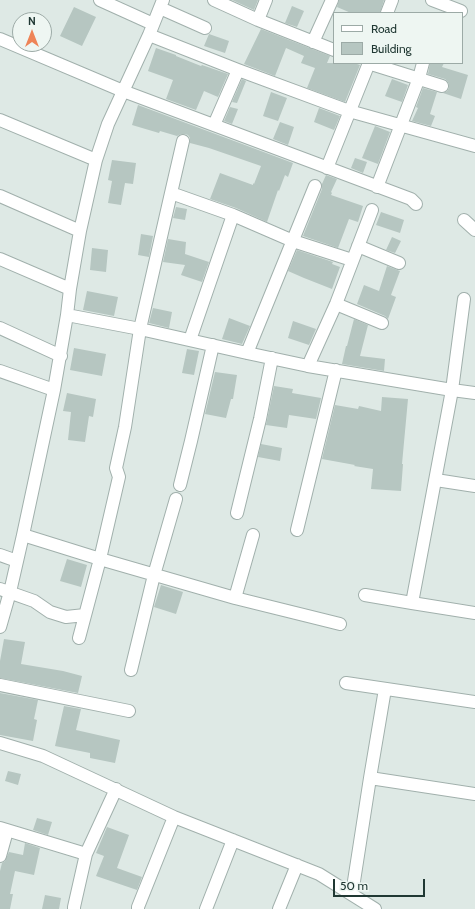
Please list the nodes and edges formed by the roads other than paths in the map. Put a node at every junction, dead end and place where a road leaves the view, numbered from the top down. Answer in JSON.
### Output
{"nodes":[{"id":1,"x":100,"y":0,"type":"edge"},
{"id":2,"x":214,"y":0,"type":"edge"},
{"id":3,"x":266,"y":0,"type":"edge"},
{"id":4,"x":392,"y":0,"type":"edge"},
{"id":5,"x":432,"y":0,"type":"edge"},
{"id":6,"x":161,"y":4,"type":"edge"},
{"id":7,"x":444,"y":6,"type":"edge"},
{"id":8,"x":331,"y":8,"type":"edge"},
{"id":9,"x":461,"y":11,"type":"dead end"},
{"id":10,"x":388,"y":12,"type":"edge"},
{"id":11,"x":258,"y":20,"type":"junction"},
{"id":12,"x":205,"y":28,"type":"dead end"},
{"id":13,"x":151,"y":30,"type":"junction"},
{"id":14,"x":0,"y":39,"type":"edge"},
{"id":15,"x":312,"y":42,"type":"junction"},
{"id":16,"x":333,"y":50,"type":"edge"},
{"id":17,"x":369,"y":64,"type":"edge"},
{"id":18,"x":372,"y":64,"type":"edge"},
{"id":19,"x":423,"y":64,"type":"edge"},
{"id":20,"x":238,"y":70,"type":"junction"},
{"id":21,"x":418,"y":78,"type":"junction"},
{"id":22,"x":442,"y":86,"type":"dead end"},
{"id":23,"x":123,"y":91,"type":"junction"},
{"id":24,"x":349,"y":111,"type":"junction"},
{"id":25,"x":0,"y":120,"type":"edge"},
{"id":26,"x":214,"y":125,"type":"junction"},
{"id":27,"x":401,"y":126,"type":"junction"},
{"id":28,"x":183,"y":141,"type":"dead end"},
{"id":29,"x":475,"y":146,"type":"edge"},
{"id":30,"x":96,"y":160,"type":"junction"},
{"id":31,"x":327,"y":168,"type":"junction"},
{"id":32,"x":315,"y":186,"type":"dead end"},
{"id":33,"x":377,"y":187,"type":"junction"},
{"id":34,"x":171,"y":193,"type":"junction"},
{"id":35,"x":0,"y":196,"type":"edge"},
{"id":36,"x":416,"y":204,"type":"dead end"},
{"id":37,"x":372,"y":210,"type":"dead end"},
{"id":38,"x":233,"y":215,"type":"junction"},
{"id":39,"x":464,"y":220,"type":"dead end"},
{"id":40,"x":475,"y":230,"type":"edge"},
{"id":41,"x":80,"y":231,"type":"junction"},
{"id":42,"x":294,"y":240,"type":"junction"},
{"id":43,"x":358,"y":246,"type":"junction"},
{"id":44,"x":0,"y":259,"type":"edge"},
{"id":45,"x":352,"y":260,"type":"junction"},
{"id":46,"x":399,"y":263,"type":"dead end"},
{"id":47,"x":70,"y":289,"type":"junction"},
{"id":48,"x":464,"y":299,"type":"dead end"},
{"id":49,"x":336,"y":304,"type":"junction"},
{"id":50,"x":67,"y":315,"type":"junction"},
{"id":51,"x":382,"y":323,"type":"dead end"},
{"id":52,"x":0,"y":328,"type":"edge"},
{"id":53,"x":140,"y":329,"type":"junction"},
{"id":54,"x":190,"y":340,"type":"junction"},
{"id":55,"x":213,"y":345,"type":"junction"},
{"id":56,"x":248,"y":353,"type":"junction"},
{"id":57,"x":60,"y":356,"type":"junction"},
{"id":58,"x":272,"y":358,"type":"junction"},
{"id":59,"x":308,"y":366,"type":"junction"},
{"id":60,"x":336,"y":370,"type":"junction"},
{"id":61,"x":0,"y":371,"type":"edge"},
{"id":62,"x":54,"y":390,"type":"junction"},
{"id":63,"x":452,"y":390,"type":"junction"},
{"id":64,"x":475,"y":393,"type":"edge"},
{"id":65,"x":436,"y":480,"type":"junction"},
{"id":66,"x":180,"y":485,"type":"dead end"},
{"id":67,"x":475,"y":486,"type":"edge"},
{"id":68,"x":176,"y":499,"type":"dead end"},
{"id":69,"x":237,"y":512,"type":"dead end"},
{"id":70,"x":297,"y":530,"type":"dead end"},
{"id":71,"x":24,"y":535,"type":"junction"},
{"id":72,"x":253,"y":536,"type":"dead end"},
{"id":73,"x":0,"y":555,"type":"edge"},
{"id":74,"x":100,"y":559,"type":"junction"},
{"id":75,"x":17,"y":561,"type":"junction"},
{"id":76,"x":154,"y":575,"type":"junction"},
{"id":77,"x":5,"y":590,"type":"edge"},
{"id":78,"x":365,"y":595,"type":"dead end"},
{"id":79,"x":235,"y":598,"type":"junction"},
{"id":80,"x":412,"y":603,"type":"junction"},
{"id":81,"x":475,"y":613,"type":"edge"},
{"id":82,"x":85,"y":615,"type":"junction"},
{"id":83,"x":340,"y":624,"type":"dead end"},
{"id":84,"x":0,"y":627,"type":"edge"},
{"id":85,"x":79,"y":638,"type":"dead end"},
{"id":86,"x":131,"y":670,"type":"dead end"},
{"id":87,"x":346,"y":683,"type":"dead end"},
{"id":88,"x":0,"y":685,"type":"edge"},
{"id":89,"x":385,"y":689,"type":"junction"},
{"id":90,"x":475,"y":702,"type":"edge"},
{"id":91,"x":129,"y":711,"type":"dead end"},
{"id":92,"x":0,"y":744,"type":"edge"},
{"id":93,"x":370,"y":778,"type":"junction"},
{"id":94,"x":116,"y":789,"type":"junction"},
{"id":95,"x":475,"y":794,"type":"edge"},
{"id":96,"x":174,"y":817,"type":"junction"},
{"id":97,"x":4,"y":829,"type":"edge"},
{"id":98,"x":234,"y":840,"type":"junction"},
{"id":99,"x":86,"y":854,"type":"junction"},
{"id":100,"x":0,"y":856,"type":"edge"},
{"id":101,"x":297,"y":865,"type":"junction"},
{"id":102,"x":352,"y":894,"type":"junction"},
{"id":103,"x":74,"y":909,"type":"edge"},
{"id":104,"x":138,"y":909,"type":"edge"},
{"id":105,"x":206,"y":909,"type":"edge"},
{"id":106,"x":279,"y":909,"type":"edge"},
{"id":107,"x":375,"y":909,"type":"edge"}],
"edges":[{"from":1,"to":13,"type":"street"},
{"from":2,"to":11,"type":"street"},
{"from":3,"to":11,"type":"street"},
{"from":4,"to":10,"type":"street"},
{"from":5,"to":7,"type":"street"},
{"from":6,"to":12,"type":"street"},
{"from":6,"to":13,"type":"street"},
{"from":7,"to":9,"type":"street"},
{"from":8,"to":15,"type":"street"},
{"from":11,"to":15,"type":"street"},
{"from":13,"to":20,"type":"street"},
{"from":13,"to":23,"type":"street"},
{"from":14,"to":23,"type":"street"},
{"from":15,"to":16,"type":"street"},
{"from":17,"to":24,"type":"street"},
{"from":18,"to":21,"type":"street"},
{"from":19,"to":21,"type":"street"},
{"from":20,"to":24,"type":"street"},
{"from":20,"to":26,"type":"street"},
{"from":21,"to":22,"type":"street"},
{"from":21,"to":27,"type":"street"},
{"from":23,"to":26,"type":"street"},
{"from":23,"to":30,"type":"street"},
{"from":24,"to":27,"type":"street"},
{"from":24,"to":31,"type":"street"},
{"from":25,"to":30,"type":"street"},
{"from":26,"to":31,"type":"street"},
{"from":27,"to":29,"type":"street"},
{"from":27,"to":33,"type":"street"},
{"from":28,"to":34,"type":"street"},
{"from":30,"to":41,"type":"street"},
{"from":31,"to":33,"type":"street"},
{"from":32,"to":42,"type":"street"},
{"from":33,"to":36,"type":"street"},
{"from":34,"to":38,"type":"street"},
{"from":34,"to":53,"type":"street"},
{"from":35,"to":41,"type":"street"},
{"from":37,"to":43,"type":"street"},
{"from":38,"to":42,"type":"street"},
{"from":38,"to":54,"type":"street"},
{"from":39,"to":40,"type":"street"},
{"from":41,"to":47,"type":"street"},
{"from":42,"to":45,"type":"street"},
{"from":42,"to":56,"type":"street"},
{"from":43,"to":45,"type":"street"},
{"from":43,"to":46,"type":"street"},
{"from":44,"to":47,"type":"street"},
{"from":45,"to":49,"type":"street"},
{"from":47,"to":50,"type":"street"},
{"from":48,"to":63,"type":"street"},
{"from":49,"to":51,"type":"street"},
{"from":49,"to":59,"type":"street"},
{"from":50,"to":53,"type":"street"},
{"from":50,"to":57,"type":"street"},
{"from":52,"to":57,"type":"street"},
{"from":53,"to":54,"type":"street"},
{"from":53,"to":74,"type":"street"},
{"from":54,"to":55,"type":"street"},
{"from":55,"to":56,"type":"street"},
{"from":55,"to":66,"type":"street"},
{"from":56,"to":58,"type":"street"},
{"from":57,"to":62,"type":"street"},
{"from":58,"to":59,"type":"street"},
{"from":58,"to":69,"type":"street"},
{"from":59,"to":60,"type":"street"},
{"from":60,"to":63,"type":"street"},
{"from":60,"to":70,"type":"street"},
{"from":61,"to":62,"type":"street"},
{"from":62,"to":71,"type":"street"},
{"from":63,"to":64,"type":"street"},
{"from":63,"to":65,"type":"street"},
{"from":65,"to":67,"type":"street"},
{"from":65,"to":80,"type":"street"},
{"from":68,"to":76,"type":"street"},
{"from":71,"to":74,"type":"street"},
{"from":71,"to":75,"type":"street"},
{"from":72,"to":79,"type":"street"},
{"from":73,"to":75,"type":"street"},
{"from":74,"to":76,"type":"street"},
{"from":74,"to":82,"type":"street"},
{"from":75,"to":77,"type":"street"},
{"from":76,"to":79,"type":"street"},
{"from":76,"to":86,"type":"street"},
{"from":77,"to":82,"type":"street"},
{"from":77,"to":84,"type":"street"},
{"from":78,"to":80,"type":"street"},
{"from":79,"to":83,"type":"street"},
{"from":80,"to":81,"type":"street"},
{"from":82,"to":85,"type":"street"},
{"from":87,"to":89,"type":"street"},
{"from":88,"to":91,"type":"street"},
{"from":89,"to":90,"type":"street"},
{"from":89,"to":93,"type":"street"},
{"from":92,"to":94,"type":"street"},
{"from":93,"to":95,"type":"street"},
{"from":93,"to":102,"type":"street"},
{"from":94,"to":96,"type":"street"},
{"from":94,"to":99,"type":"street"},
{"from":96,"to":98,"type":"street"},
{"from":96,"to":104,"type":"street"},
{"from":97,"to":99,"type":"street"},
{"from":97,"to":100,"type":"street"},
{"from":98,"to":101,"type":"street"},
{"from":98,"to":105,"type":"street"},
{"from":99,"to":103,"type":"street"},
{"from":101,"to":102,"type":"street"},
{"from":101,"to":106,"type":"street"},
{"from":102,"to":107,"type":"street"}]}
